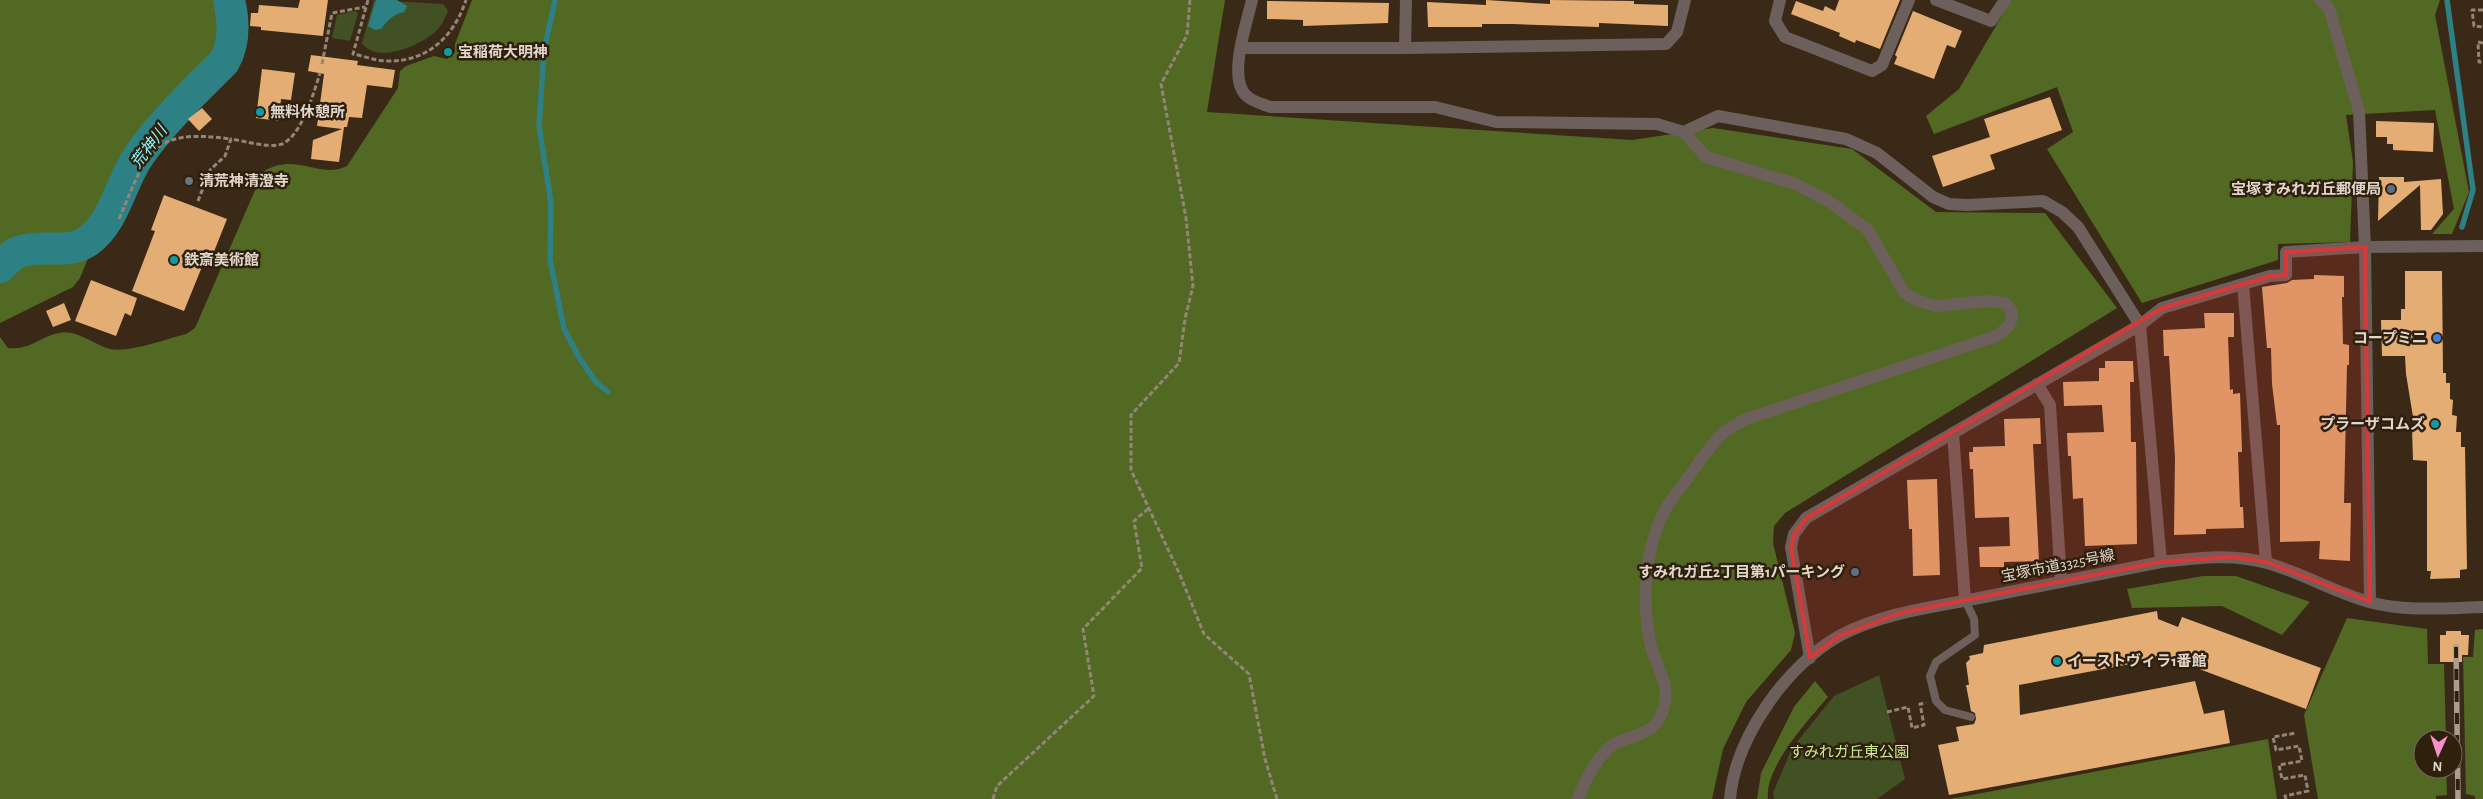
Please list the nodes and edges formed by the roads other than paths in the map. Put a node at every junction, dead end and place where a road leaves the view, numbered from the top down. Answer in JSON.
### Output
{"nodes":[{"id":1,"x":1252,"y":0,"type":"edge"},
{"id":2,"x":1406,"y":0,"type":"edge"},
{"id":3,"x":1685,"y":0,"type":"edge"},
{"id":4,"x":1780,"y":0,"type":"edge"},
{"id":5,"x":1909,"y":0,"type":"edge"},
{"id":6,"x":1936,"y":0,"type":"edge"},
{"id":7,"x":2004,"y":0,"type":"edge"},
{"id":8,"x":2320,"y":0,"type":"edge"},
{"id":9,"x":1242,"y":48,"type":"junction"},
{"id":10,"x":1405,"y":48,"type":"junction"},
{"id":11,"x":1684,"y":132,"type":"junction"},
{"id":12,"x":2483,"y":246,"type":"edge"},
{"id":13,"x":2365,"y":247,"type":"junction"},
{"id":14,"x":2243,"y":284,"type":"junction"},
{"id":15,"x":2140,"y":324,"type":"junction"},
{"id":16,"x":2037,"y":384,"type":"junction"},
{"id":17,"x":1953,"y":433,"type":"junction"},
{"id":18,"x":2161,"y":562,"type":"junction"},
{"id":19,"x":2266,"y":562,"type":"junction"},
{"id":20,"x":2062,"y":582,"type":"junction"},
{"id":21,"x":1965,"y":600,"type":"junction"},
{"id":22,"x":2370,"y":602,"type":"junction"},
{"id":23,"x":2483,"y":607,"type":"edge"},
{"id":24,"x":1810,"y":658,"type":"junction"},
{"id":25,"x":1971,"y":717,"type":"dead end"},
{"id":26,"x":1578,"y":799,"type":"edge"},
{"id":27,"x":1730,"y":799,"type":"edge"}],
"edges":[{"from":1,"to":9,"type":"street"},
{"from":2,"to":10,"type":"street"},
{"from":3,"to":10,"type":"street"},
{"from":4,"to":5,"type":"street"},
{"from":6,"to":7,"type":"street"},
{"from":8,"to":13,"type":"street"},
{"from":9,"to":10,"type":"street"},
{"from":9,"to":11,"type":"street"},
{"from":11,"to":15,"type":"street"},
{"from":11,"to":26,"type":"street"},
{"from":12,"to":13,"type":"street"},
{"from":13,"to":14,"type":"street"},
{"from":13,"to":22,"type":"street"},
{"from":14,"to":15,"type":"street"},
{"from":14,"to":19,"type":"street"},
{"from":15,"to":16,"type":"street"},
{"from":15,"to":18,"type":"street"},
{"from":16,"to":17,"type":"street"},
{"from":16,"to":20,"type":"street"},
{"from":17,"to":21,"type":"street"},
{"from":17,"to":24,"type":"street"},
{"from":18,"to":19,"type":"street","name":"宝塚市道3325号線"},
{"from":18,"to":20,"type":"street","name":"宝塚市道3325号線"},
{"from":19,"to":22,"type":"street","name":"宝塚市道3325号線"},
{"from":20,"to":21,"type":"street","name":"宝塚市道3325号線"},
{"from":21,"to":24,"type":"street","name":"宝塚市道3325号線"},
{"from":21,"to":25,"type":"lane"},
{"from":22,"to":23,"type":"street","name":"宝塚市道3325号線"},
{"from":24,"to":27,"type":"street","name":"宝塚市道3325号線"}]}
